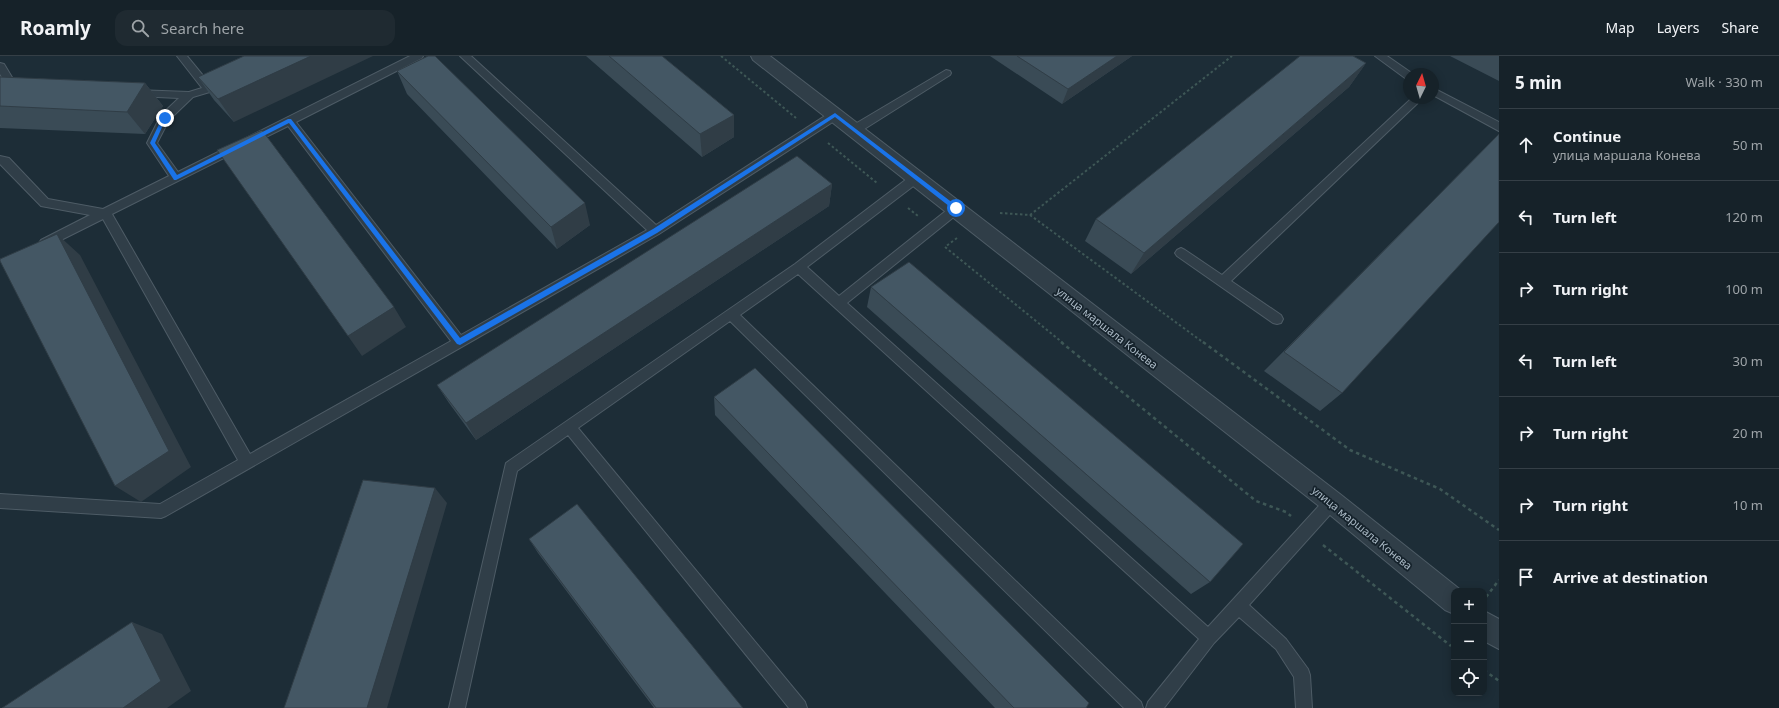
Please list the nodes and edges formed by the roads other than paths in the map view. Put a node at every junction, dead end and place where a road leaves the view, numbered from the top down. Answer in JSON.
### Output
{"nodes":[{"id":1,"x":182,"y":56,"type":"edge"},
{"id":2,"x":418,"y":56,"type":"edge"},
{"id":3,"x":465,"y":56,"type":"edge"},
{"id":4,"x":759,"y":56,"type":"edge"},
{"id":5,"x":1380,"y":56,"type":"edge"},
{"id":6,"x":0,"y":66,"type":"edge"},
{"id":7,"x":1403,"y":72,"type":"edge"},
{"id":8,"x":946,"y":73,"type":"dead end"},
{"id":9,"x":28,"y":88,"type":"edge"},
{"id":10,"x":127,"y":93,"type":"edge"},
{"id":11,"x":1439,"y":94,"type":"edge"},
{"id":12,"x":189,"y":95,"type":"junction"},
{"id":13,"x":1412,"y":104,"type":"edge"},
{"id":14,"x":835,"y":115,"type":"junction"},
{"id":15,"x":290,"y":121,"type":"junction"},
{"id":16,"x":1499,"y":127,"type":"edge"},
{"id":17,"x":854,"y":130,"type":"junction"},
{"id":18,"x":2,"y":161,"type":"edge"},
{"id":19,"x":176,"y":178,"type":"junction"},
{"id":20,"x":916,"y":178,"type":"junction"},
{"id":21,"x":956,"y":208,"type":"junction"},
{"id":22,"x":106,"y":214,"type":"junction"},
{"id":23,"x":655,"y":231,"type":"junction"},
{"id":24,"x":35,"y":248,"type":"edge"},
{"id":25,"x":1181,"y":253,"type":"dead end"},
{"id":26,"x":799,"y":267,"type":"junction"},
{"id":27,"x":1224,"y":281,"type":"junction"},
{"id":28,"x":839,"y":304,"type":"junction"},
{"id":29,"x":731,"y":314,"type":"junction"},
{"id":30,"x":1277,"y":319,"type":"dead end"},
{"id":31,"x":460,"y":342,"type":"junction"},
{"id":32,"x":568,"y":427,"type":"junction"},
{"id":33,"x":247,"y":462,"type":"junction"},
{"id":34,"x":0,"y":501,"type":"edge"},
{"id":35,"x":1332,"y":502,"type":"junction"},
{"id":36,"x":1451,"y":599,"type":"edge"},
{"id":37,"x":1238,"y":606,"type":"junction"},
{"id":38,"x":1487,"y":626,"type":"edge"},
{"id":39,"x":1499,"y":636,"type":"edge"},
{"id":40,"x":1209,"y":638,"type":"junction"},
{"id":41,"x":457,"y":708,"type":"edge"},
{"id":42,"x":800,"y":708,"type":"edge"},
{"id":43,"x":1135,"y":708,"type":"edge"},
{"id":44,"x":1154,"y":708,"type":"edge"},
{"id":45,"x":1304,"y":708,"type":"edge"}],
"edges":[{"from":1,"to":12,"type":"lane"},
{"from":2,"to":15,"type":"lane"},
{"from":3,"to":23,"type":"lane"},
{"from":4,"to":14,"type":"street","name":"улица маршала Конева"},
{"from":5,"to":7,"type":"lane"},
{"from":6,"to":9,"type":"lane"},
{"from":8,"to":17,"type":"lane"},
{"from":10,"to":12,"type":"lane"},
{"from":11,"to":16,"type":"lane"},
{"from":12,"to":19,"type":"lane"},
{"from":13,"to":27,"type":"lane"},
{"from":14,"to":17,"type":"street","name":"улица маршала Конева"},
{"from":14,"to":23,"type":"lane"},
{"from":15,"to":19,"type":"lane"},
{"from":15,"to":31,"type":"lane"},
{"from":17,"to":20,"type":"street","name":"улица маршала Конева"},
{"from":18,"to":22,"type":"lane"},
{"from":19,"to":22,"type":"lane"},
{"from":20,"to":21,"type":"street","name":"улица маршала Конева"},
{"from":20,"to":26,"type":"lane"},
{"from":21,"to":28,"type":"lane"},
{"from":21,"to":35,"type":"street","name":"улица маршала Конева"},
{"from":22,"to":24,"type":"lane"},
{"from":22,"to":33,"type":"lane"},
{"from":23,"to":31,"type":"lane"},
{"from":25,"to":27,"type":"lane"},
{"from":26,"to":28,"type":"lane"},
{"from":26,"to":29,"type":"lane"},
{"from":27,"to":30,"type":"lane"},
{"from":28,"to":40,"type":"lane"},
{"from":29,"to":32,"type":"lane"},
{"from":29,"to":43,"type":"lane"},
{"from":31,"to":33,"type":"lane"},
{"from":32,"to":41,"type":"lane"},
{"from":32,"to":42,"type":"lane"},
{"from":33,"to":34,"type":"lane"},
{"from":35,"to":36,"type":"street","name":"улица маршала Конева"},
{"from":35,"to":37,"type":"lane"},
{"from":37,"to":40,"type":"lane"},
{"from":37,"to":45,"type":"lane"},
{"from":38,"to":39,"type":"street"},
{"from":40,"to":44,"type":"lane"}]}
